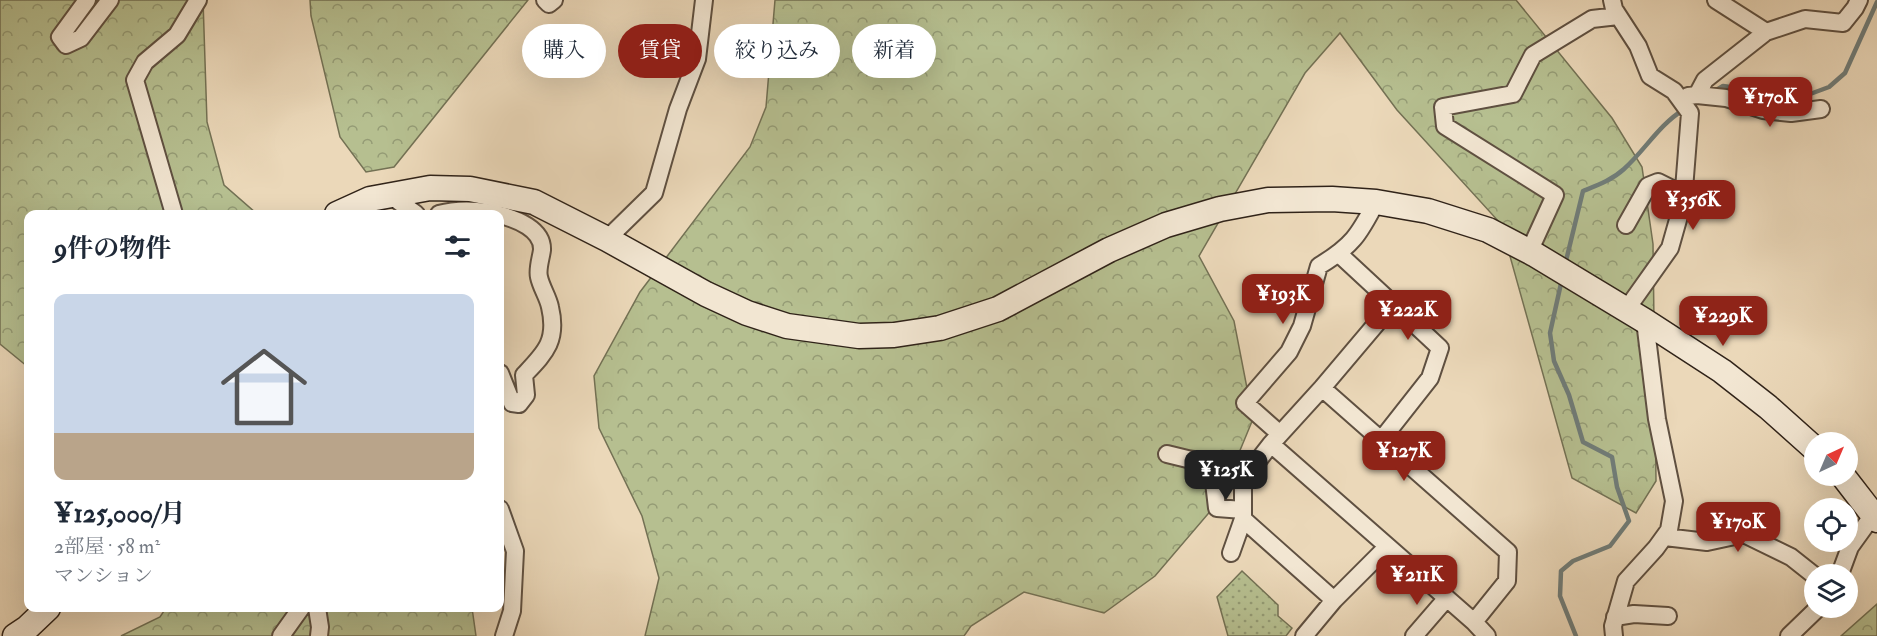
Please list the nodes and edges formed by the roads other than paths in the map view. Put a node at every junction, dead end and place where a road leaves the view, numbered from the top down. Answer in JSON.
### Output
{"nodes":[{"id":1,"x":87,"y":0,"type":"edge"},
{"id":2,"x":110,"y":0,"type":"edge"},
{"id":3,"x":198,"y":0,"type":"edge"},
{"id":4,"x":544,"y":0,"type":"edge"},
{"id":5,"x":554,"y":0,"type":"edge"},
{"id":6,"x":704,"y":0,"type":"edge"},
{"id":7,"x":1612,"y":0,"type":"edge"},
{"id":8,"x":1716,"y":0,"type":"edge"},
{"id":9,"x":1859,"y":0,"type":"edge"},
{"id":10,"x":1618,"y":16,"type":"junction"},
{"id":11,"x":1766,"y":32,"type":"junction"},
{"id":12,"x":1689,"y":100,"type":"junction"},
{"id":13,"x":1821,"y":109,"type":"dead end"},
{"id":14,"x":390,"y":195,"type":"junction"},
{"id":15,"x":1684,"y":195,"type":"junction"},
{"id":16,"x":1376,"y":202,"type":"junction"},
{"id":17,"x":173,"y":210,"type":"edge"},
{"id":18,"x":346,"y":210,"type":"edge"},
{"id":19,"x":411,"y":210,"type":"edge"},
{"id":20,"x":504,"y":216,"type":"edge"},
{"id":21,"x":1626,"y":225,"type":"dead end"},
{"id":22,"x":607,"y":238,"type":"junction"},
{"id":23,"x":1531,"y":253,"type":"junction"},
{"id":24,"x":1338,"y":254,"type":"junction"},
{"id":25,"x":1393,"y":304,"type":"junction"},
{"id":26,"x":1635,"y":315,"type":"junction"},
{"id":27,"x":504,"y":383,"type":"edge"},
{"id":28,"x":1322,"y":388,"type":"junction"},
{"id":29,"x":1275,"y":439,"type":"junction"},
{"id":30,"x":1382,"y":439,"type":"junction"},
{"id":31,"x":1804,"y":439,"type":"edge"},
{"id":32,"x":1167,"y":454,"type":"dead end"},
{"id":33,"x":1852,"y":486,"type":"edge"},
{"id":34,"x":1875,"y":513,"type":"edge"},
{"id":35,"x":1243,"y":514,"type":"junction"},
{"id":36,"x":504,"y":520,"type":"edge"},
{"id":37,"x":1665,"y":537,"type":"junction"},
{"id":38,"x":1387,"y":547,"type":"junction"},
{"id":39,"x":1231,"y":553,"type":"dead end"},
{"id":40,"x":1844,"y":564,"type":"edge"},
{"id":41,"x":1804,"y":567,"type":"edge"},
{"id":42,"x":1446,"y":599,"type":"junction"},
{"id":43,"x":1334,"y":600,"type":"junction"},
{"id":44,"x":506,"y":601,"type":"edge"},
{"id":45,"x":44,"y":612,"type":"edge"},
{"id":46,"x":299,"y":612,"type":"edge"},
{"id":47,"x":318,"y":612,"type":"edge"},
{"id":48,"x":1668,"y":616,"type":"dead end"},
{"id":49,"x":1615,"y":617,"type":"junction"},
{"id":50,"x":1808,"y":618,"type":"edge"},
{"id":51,"x":1474,"y":622,"type":"junction"},
{"id":52,"x":15,"y":636,"type":"edge"},
{"id":53,"x":281,"y":636,"type":"edge"},
{"id":54,"x":319,"y":636,"type":"edge"},
{"id":55,"x":504,"y":636,"type":"edge"},
{"id":56,"x":1304,"y":636,"type":"edge"},
{"id":57,"x":1414,"y":636,"type":"edge"},
{"id":58,"x":1487,"y":636,"type":"edge"},
{"id":59,"x":1614,"y":636,"type":"edge"},
{"id":60,"x":1789,"y":636,"type":"edge"}],
"edges":[{"from":1,"to":2,"type":"street"},
{"from":3,"to":17,"type":"street"},
{"from":4,"to":5,"type":"street"},
{"from":6,"to":22,"type":"street"},
{"from":7,"to":10,"type":"street"},
{"from":8,"to":11,"type":"street"},
{"from":9,"to":11,"type":"street"},
{"from":10,"to":12,"type":"street"},
{"from":10,"to":23,"type":"street"},
{"from":11,"to":12,"type":"street"},
{"from":12,"to":13,"type":"street"},
{"from":12,"to":15,"type":"street"},
{"from":14,"to":18,"type":"street"},
{"from":14,"to":19,"type":"street"},
{"from":14,"to":22,"type":"street"},
{"from":15,"to":21,"type":"street"},
{"from":15,"to":26,"type":"street"},
{"from":16,"to":22,"type":"street"},
{"from":16,"to":23,"type":"street"},
{"from":16,"to":24,"type":"street"},
{"from":20,"to":27,"type":"street"},
{"from":23,"to":26,"type":"street"},
{"from":24,"to":25,"type":"street"},
{"from":24,"to":29,"type":"street"},
{"from":25,"to":28,"type":"street"},
{"from":25,"to":30,"type":"street"},
{"from":26,"to":31,"type":"street"},
{"from":26,"to":37,"type":"street"},
{"from":28,"to":29,"type":"street"},
{"from":28,"to":30,"type":"street"},
{"from":29,"to":35,"type":"street"},
{"from":29,"to":38,"type":"street"},
{"from":30,"to":51,"type":"street"},
{"from":32,"to":35,"type":"street"},
{"from":33,"to":34,"type":"street"},
{"from":34,"to":40,"type":"street"},
{"from":35,"to":39,"type":"street"},
{"from":35,"to":43,"type":"street"},
{"from":36,"to":44,"type":"street"},
{"from":37,"to":41,"type":"street"},
{"from":37,"to":49,"type":"street"},
{"from":38,"to":42,"type":"street"},
{"from":38,"to":43,"type":"street"},
{"from":42,"to":51,"type":"street"},
{"from":42,"to":57,"type":"street"},
{"from":43,"to":56,"type":"street"},
{"from":44,"to":55,"type":"street"},
{"from":45,"to":52,"type":"street"},
{"from":46,"to":53,"type":"street"},
{"from":47,"to":54,"type":"street"},
{"from":48,"to":49,"type":"street"},
{"from":49,"to":59,"type":"street"},
{"from":50,"to":60,"type":"street"},
{"from":51,"to":58,"type":"street"}]}
